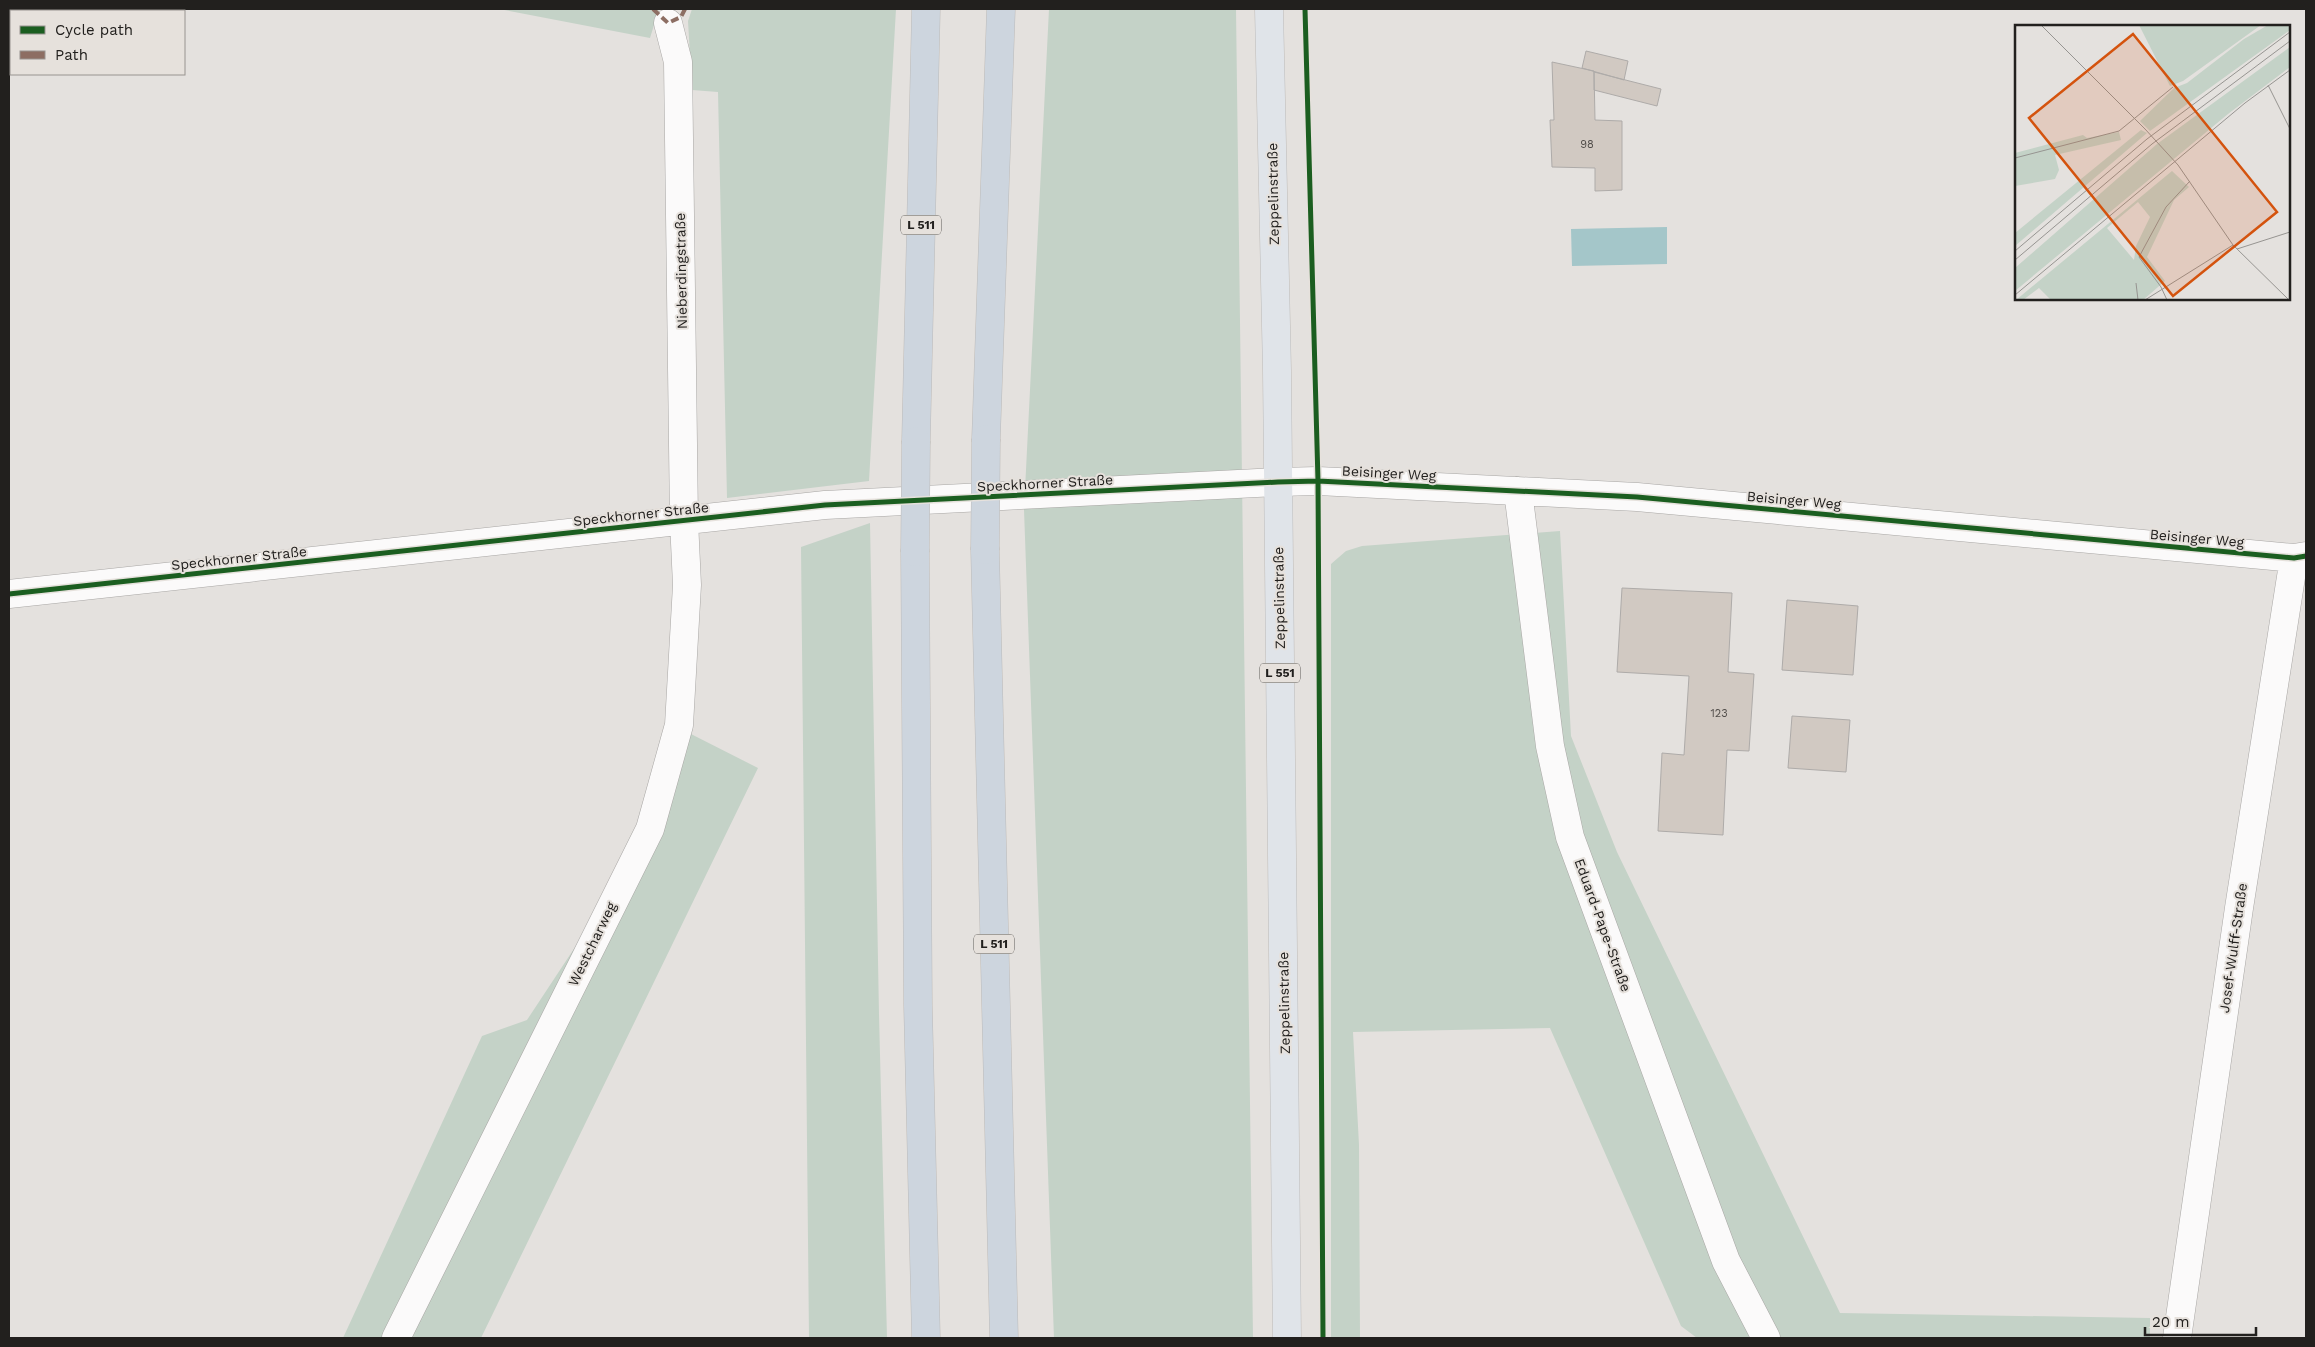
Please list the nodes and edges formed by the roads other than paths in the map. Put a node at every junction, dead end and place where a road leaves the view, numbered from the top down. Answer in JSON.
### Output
{"nodes":[{"id":1,"x":926,"y":9,"type":"edge"},
{"id":2,"x":1001,"y":9,"type":"edge"},
{"id":3,"x":1269,"y":9,"type":"edge"},
{"id":4,"x":668,"y":23,"type":"dead end"},
{"id":5,"x":1278,"y":482,"type":"junction"},
{"id":6,"x":1518,"y":491,"type":"junction"},
{"id":7,"x":684,"y":521,"type":"junction"},
{"id":8,"x":2300,"y":557,"type":"edge"},
{"id":9,"x":9,"y":594,"type":"edge"},
{"id":10,"x":396,"y":1338,"type":"edge"},
{"id":11,"x":926,"y":1338,"type":"edge"},
{"id":12,"x":1004,"y":1338,"type":"edge"},
{"id":13,"x":1287,"y":1338,"type":"edge"},
{"id":14,"x":1766,"y":1338,"type":"edge"},
{"id":15,"x":2177,"y":1338,"type":"edge"}],
"edges":[{"from":1,"to":11,"type":"highway","number":"L 511","bridge":true},
{"from":2,"to":12,"type":"highway","number":"L 511","bridge":true},
{"from":3,"to":5,"type":"main road","name":"Zeppelinstraße","number":"L 551"},
{"from":4,"to":7,"type":"street","name":"Nieberdingstraße"},
{"from":5,"to":6,"type":"street","name":"Beisinger Weg"},
{"from":5,"to":7,"type":"street","name":"Speckhorner Straße"},
{"from":5,"to":13,"type":"main road","name":"Zeppelinstraße","number":"L 551"},
{"from":6,"to":8,"type":"street","name":"Beisinger Weg"},
{"from":6,"to":14,"type":"street","name":"Eduard-Pape-Straße"},
{"from":7,"to":9,"type":"street","name":"Speckhorner Straße"},
{"from":7,"to":10,"type":"street","name":"Westcharweg"},
{"from":8,"to":15,"type":"street","name":"Josef-Wulff-Straße"}]}
